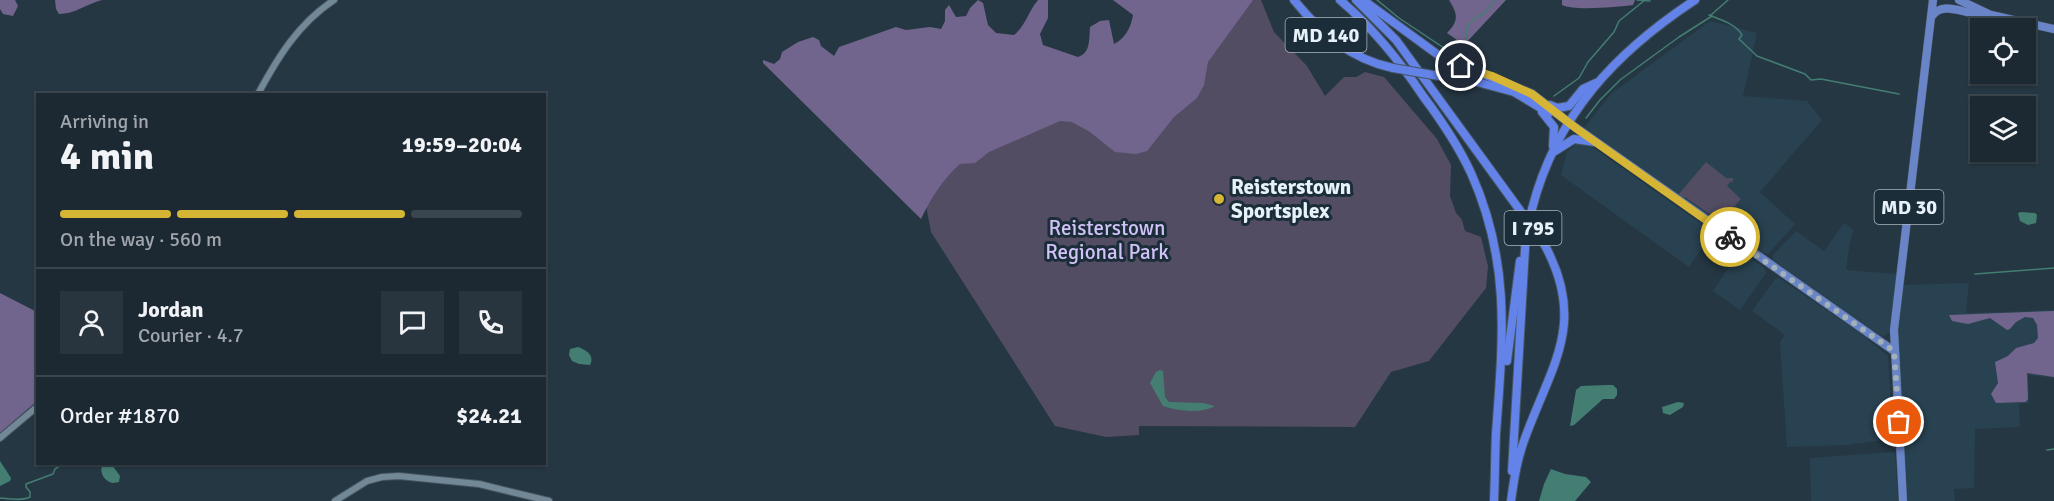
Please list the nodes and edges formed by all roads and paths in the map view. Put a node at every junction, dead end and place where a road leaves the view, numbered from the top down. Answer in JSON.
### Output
{"nodes":[{"id":1,"x":334,"y":0,"type":"edge"},
{"id":2,"x":1294,"y":0,"type":"edge"},
{"id":3,"x":1340,"y":0,"type":"edge"},
{"id":4,"x":1356,"y":0,"type":"edge"},
{"id":5,"x":1364,"y":0,"type":"edge"},
{"id":6,"x":1695,"y":0,"type":"edge"},
{"id":7,"x":1933,"y":0,"type":"edge"},
{"id":8,"x":1959,"y":0,"type":"edge"},
{"id":9,"x":1985,"y":13,"type":"junction"},
{"id":10,"x":1932,"y":17,"type":"junction"},
{"id":11,"x":2054,"y":29,"type":"edge"},
{"id":12,"x":1461,"y":66,"type":"junction"},
{"id":13,"x":1438,"y":74,"type":"junction"},
{"id":14,"x":1499,"y":78,"type":"junction"},
{"id":15,"x":1472,"y":81,"type":"junction"},
{"id":16,"x":1596,"y":83,"type":"junction"},
{"id":17,"x":259,"y":93,"type":"edge"},
{"id":18,"x":1531,"y":97,"type":"junction"},
{"id":19,"x":1568,"y":122,"type":"junction"},
{"id":20,"x":1595,"y":142,"type":"junction"},
{"id":21,"x":1552,"y":152,"type":"junction"},
{"id":22,"x":1526,"y":232,"type":"junction"},
{"id":23,"x":1894,"y":330,"type":"junction"},
{"id":24,"x":1873,"y":337,"type":"junction"},
{"id":25,"x":1894,"y":351,"type":"junction"},
{"id":26,"x":36,"y":407,"type":"edge"},
{"id":27,"x":0,"y":438,"type":"edge"},
{"id":28,"x":1495,"y":478,"type":"junction"},
{"id":29,"x":335,"y":501,"type":"edge"},
{"id":30,"x":549,"y":501,"type":"edge"},
{"id":31,"x":1494,"y":501,"type":"edge"},
{"id":32,"x":1511,"y":501,"type":"edge"},
{"id":33,"x":1903,"y":501,"type":"edge"}],
"edges":[{"from":1,"to":17,"type":"street"},
{"from":2,"to":13,"type":"highway","number":"MD 140","bridge":true},
{"from":3,"to":28,"type":"highway","number":"I 795"},
{"from":4,"to":32,"type":"highway","number":"I 795"},
{"from":5,"to":12,"type":"highway","number":"MD 140"},
{"from":6,"to":16,"type":"highway"},
{"from":7,"to":10,"type":"main road","number":"MD 30"},
{"from":8,"to":9,"type":"main road"},
{"from":9,"to":10,"type":"main road"},
{"from":9,"to":11,"type":"main road"},
{"from":10,"to":23,"type":"main road","number":"MD 30"},
{"from":12,"to":13,"type":"highway"},
{"from":12,"to":14,"type":"highway","number":"MD 140"},
{"from":12,"to":15,"type":"highway"},
{"from":13,"to":15,"type":"highway","number":"MD 140"},
{"from":14,"to":15,"type":"highway"},
{"from":14,"to":18,"type":"highway","number":"MD 140"},
{"from":15,"to":18,"type":"highway","number":"MD 140"},
{"from":16,"to":18,"type":"highway"},
{"from":16,"to":19,"type":"highway"},
{"from":18,"to":19,"type":"highway","number":"MD 140"},
{"from":18,"to":21,"type":"highway"},
{"from":19,"to":20,"type":"main road","number":"MD 140"},
{"from":19,"to":21,"type":"highway"},
{"from":20,"to":21,"type":"highway"},
{"from":20,"to":24,"type":"main road","number":"MD 140"},
{"from":21,"to":22,"type":"highway","bridge":true},
{"from":22,"to":28,"type":"highway"},
{"from":22,"to":32,"type":"highway"},
{"from":23,"to":24,"type":"main road"},
{"from":23,"to":25,"type":"main road","number":"MD 30"},
{"from":24,"to":25,"type":"main road","number":"MD 140"},
{"from":25,"to":33,"type":"main road"},
{"from":26,"to":27,"type":"street"},
{"from":28,"to":31,"type":"highway","number":"I 795"},
{"from":29,"to":30,"type":"street"}]}
